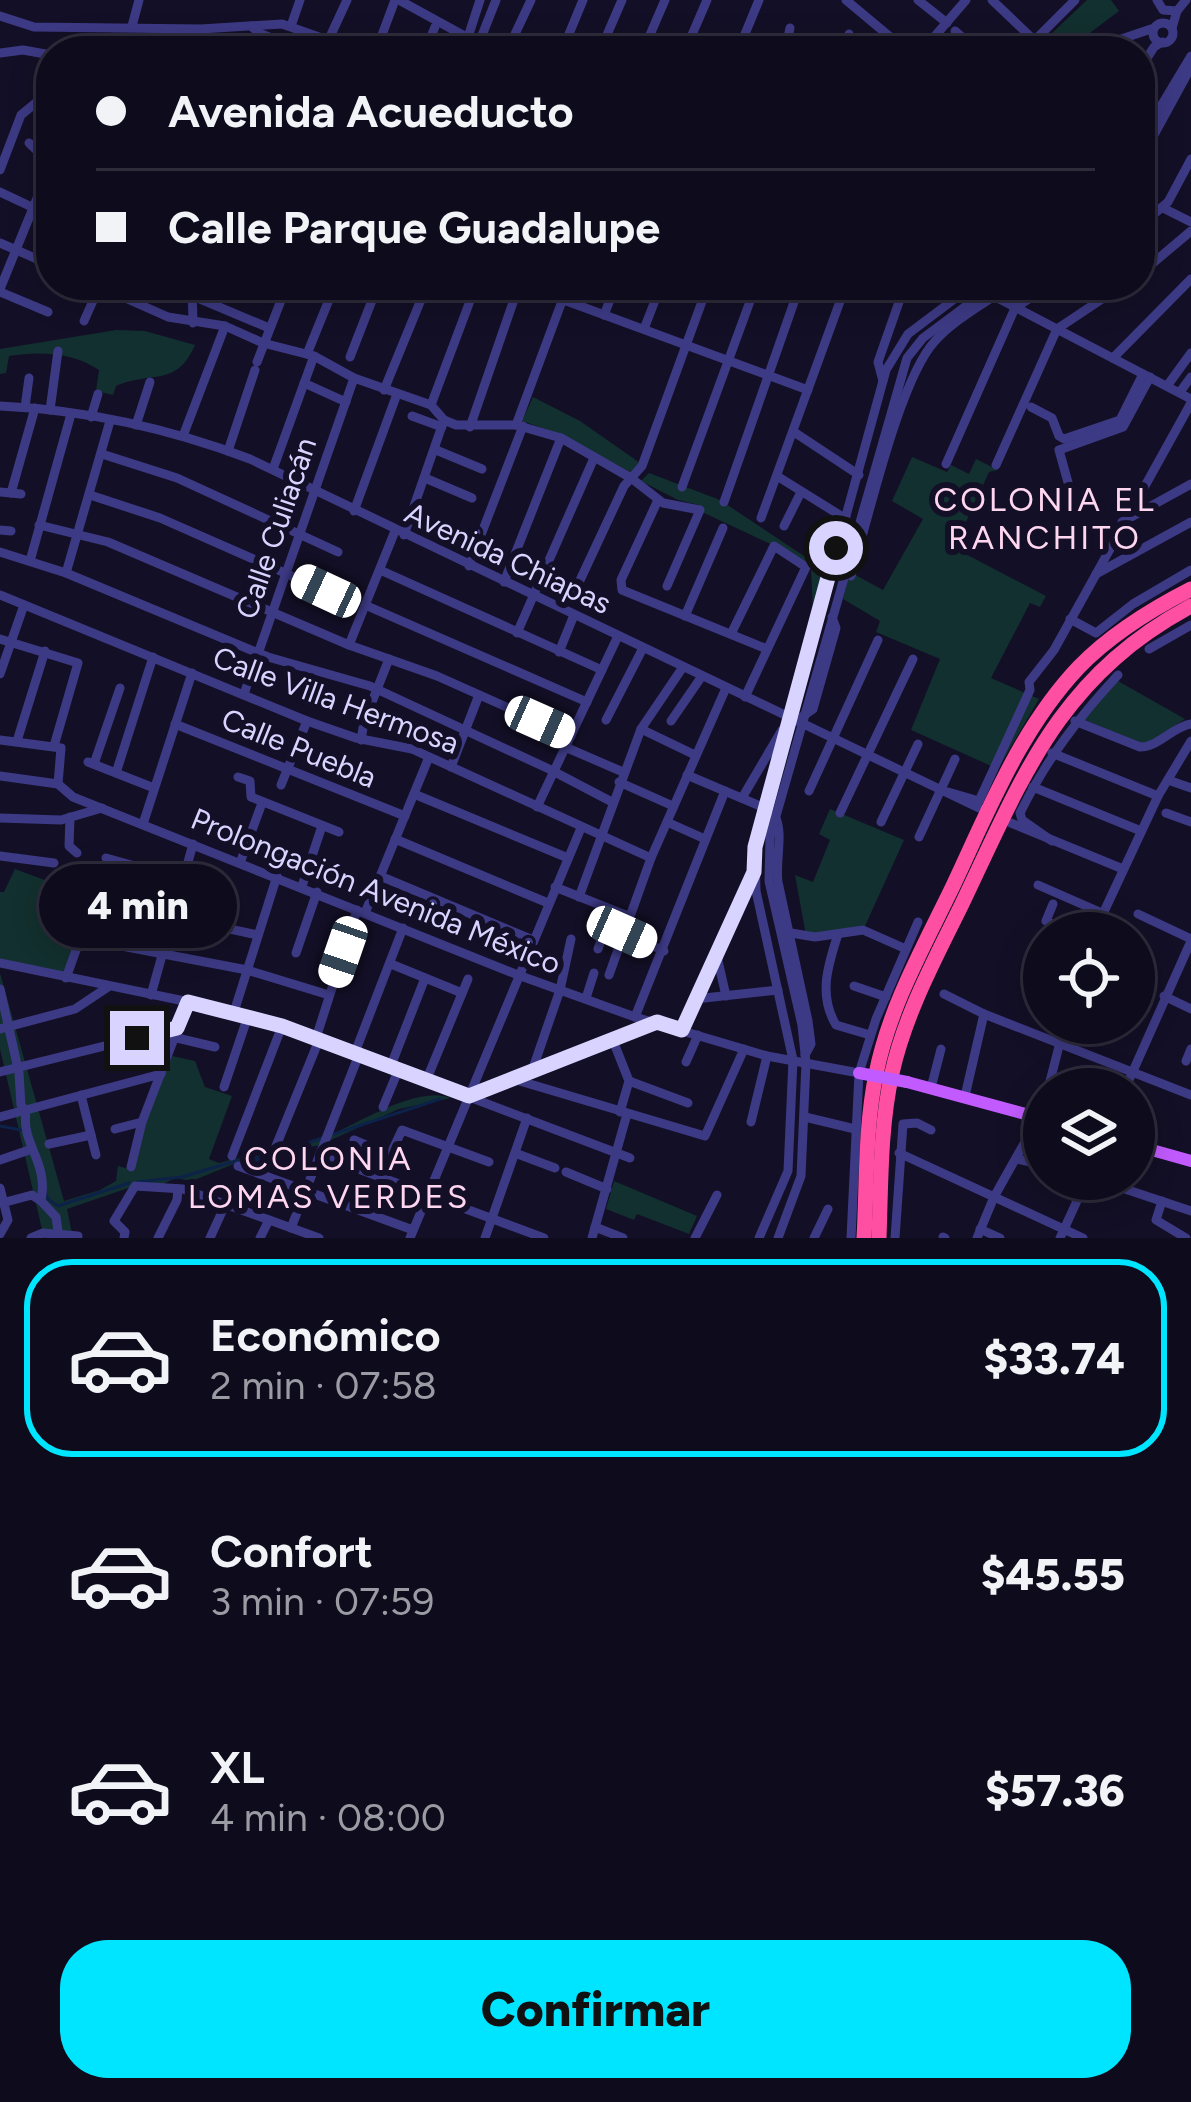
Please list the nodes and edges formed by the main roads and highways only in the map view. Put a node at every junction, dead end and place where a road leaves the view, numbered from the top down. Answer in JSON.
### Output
{"nodes":[{"id":1,"x":1191,"y":589,"type":"edge"},
{"id":2,"x":1191,"y":606,"type":"edge"},
{"id":3,"x":859,"y":1073,"type":"road end"},
{"id":4,"x":1023,"y":1110,"type":"edge"},
{"id":5,"x":1155,"y":1151,"type":"edge"},
{"id":6,"x":1191,"y":1161,"type":"edge"},
{"id":7,"x":864,"y":1238,"type":"edge"},
{"id":8,"x":879,"y":1238,"type":"edge"}],
"edges":[{"from":1,"to":7,"type":"highway"},
{"from":2,"to":8,"type":"highway"},
{"from":3,"to":4,"type":"main road","bridge":true},
{"from":5,"to":6,"type":"main road"}]}
